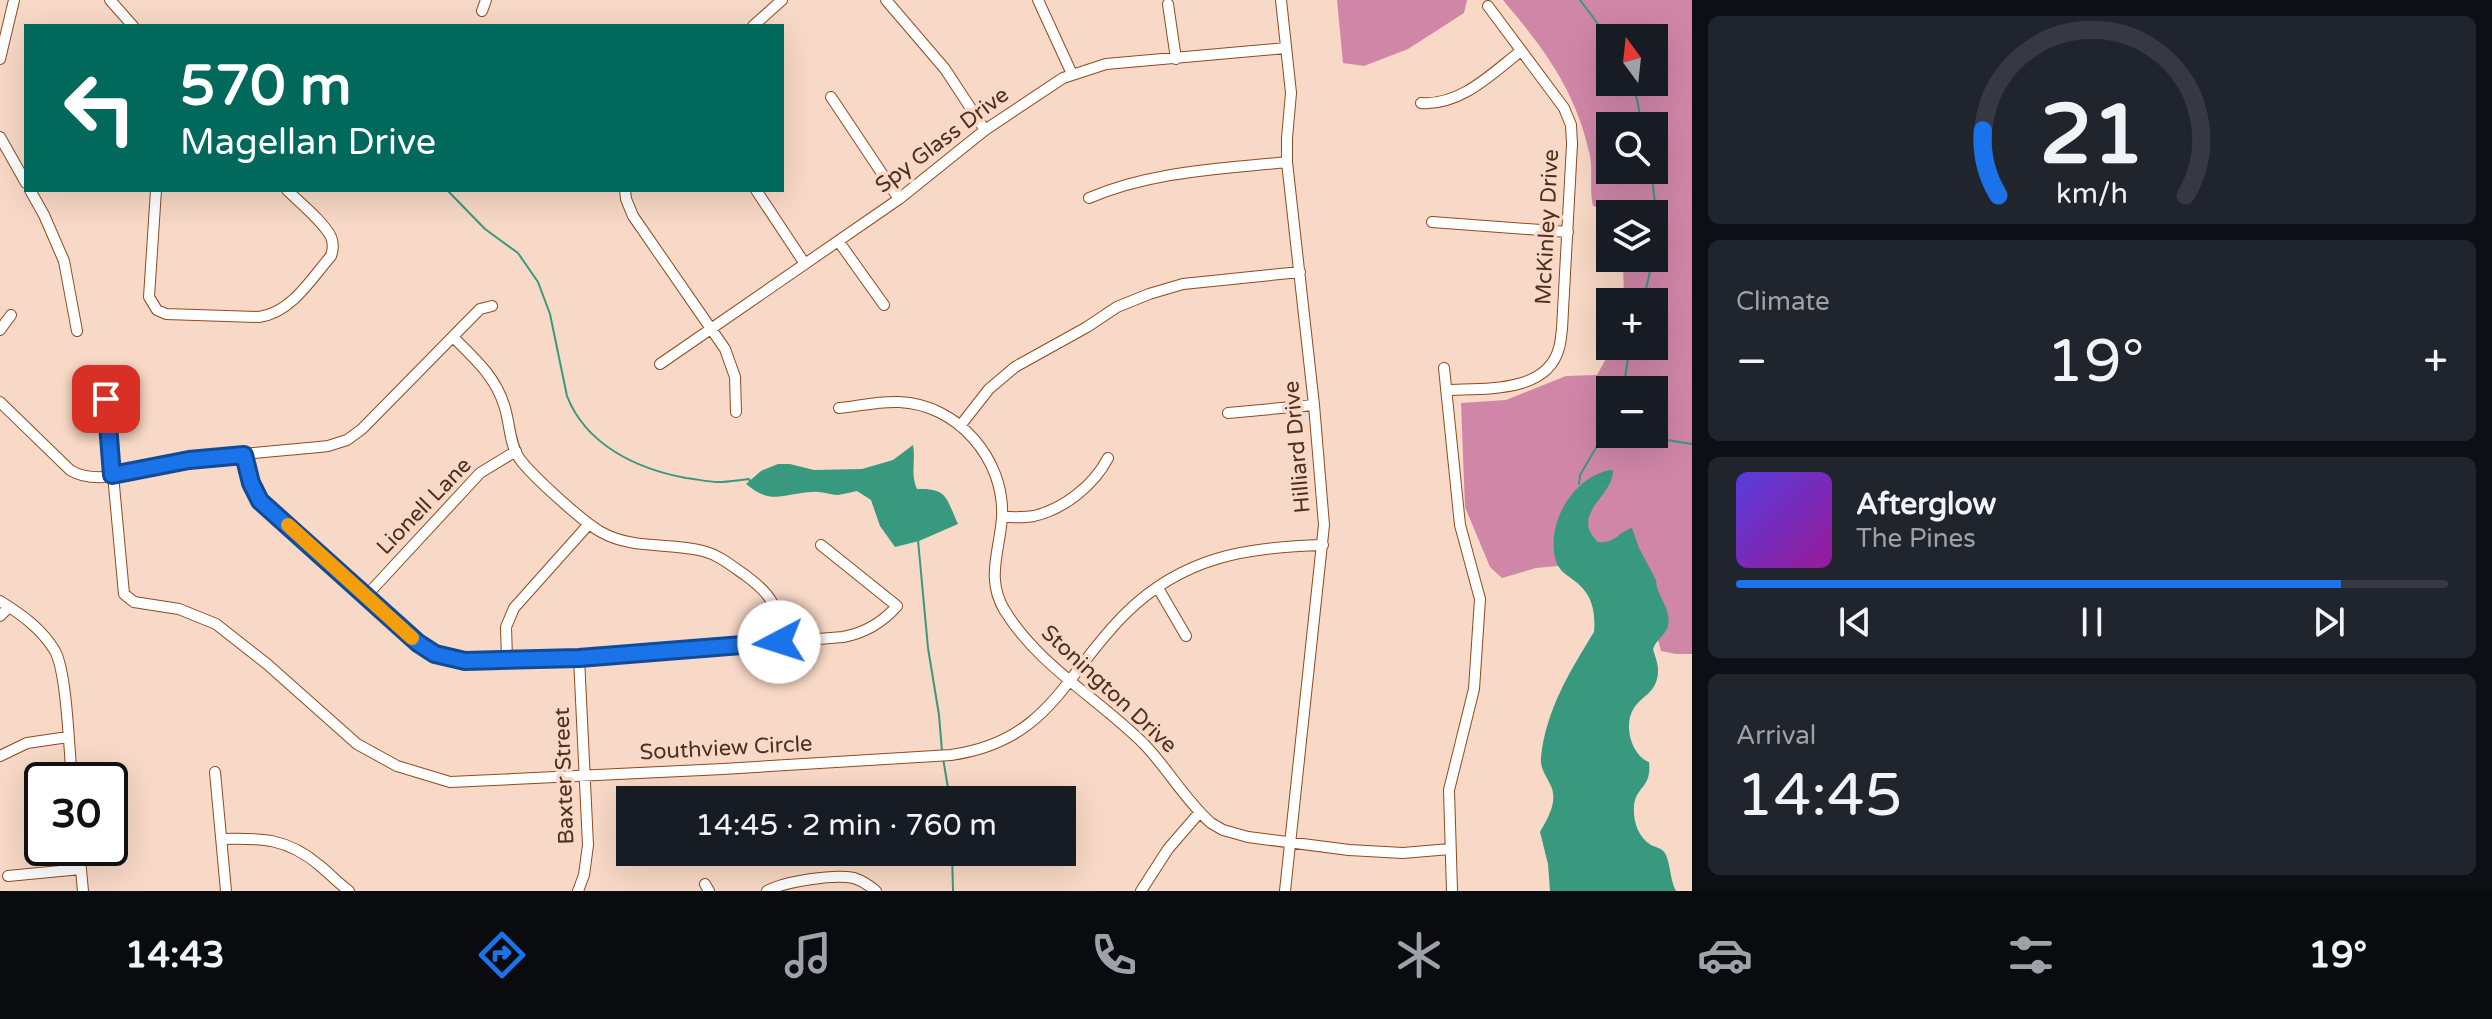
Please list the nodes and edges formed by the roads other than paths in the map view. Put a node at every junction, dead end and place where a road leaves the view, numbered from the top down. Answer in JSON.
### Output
{"nodes":[{"id":1,"x":14,"y":0,"type":"edge"},
{"id":2,"x":110,"y":0,"type":"edge"},
{"id":3,"x":486,"y":0,"type":"edge"},
{"id":4,"x":782,"y":0,"type":"edge"},
{"id":5,"x":886,"y":0,"type":"edge"},
{"id":6,"x":1038,"y":0,"type":"edge"},
{"id":7,"x":1281,"y":0,"type":"edge"},
{"id":8,"x":1168,"y":4,"type":"dead end"},
{"id":9,"x":1488,"y":6,"type":"dead end"},
{"id":10,"x":482,"y":11,"type":"dead end"},
{"id":11,"x":131,"y":24,"type":"edge"},
{"id":12,"x":755,"y":24,"type":"edge"},
{"id":13,"x":1286,"y":48,"type":"junction"},
{"id":14,"x":1521,"y":51,"type":"junction"},
{"id":15,"x":0,"y":59,"type":"edge"},
{"id":16,"x":1176,"y":59,"type":"junction"},
{"id":17,"x":1072,"y":74,"type":"junction"},
{"id":18,"x":831,"y":97,"type":"dead end"},
{"id":19,"x":1421,"y":103,"type":"dead end"},
{"id":20,"x":985,"y":130,"type":"junction"},
{"id":21,"x":0,"y":137,"type":"edge"},
{"id":22,"x":1287,"y":162,"type":"junction"},
{"id":23,"x":24,"y":179,"type":"edge"},
{"id":24,"x":31,"y":192,"type":"edge"},
{"id":25,"x":156,"y":192,"type":"edge"},
{"id":26,"x":289,"y":192,"type":"edge"},
{"id":27,"x":625,"y":192,"type":"edge"},
{"id":28,"x":757,"y":192,"type":"edge"},
{"id":29,"x":1089,"y":198,"type":"dead end"},
{"id":30,"x":899,"y":199,"type":"junction"},
{"id":31,"x":1432,"y":222,"type":"dead end"},
{"id":32,"x":1568,"y":232,"type":"junction"},
{"id":33,"x":839,"y":242,"type":"junction"},
{"id":34,"x":805,"y":264,"type":"junction"},
{"id":35,"x":1300,"y":272,"type":"junction"},
{"id":36,"x":884,"y":305,"type":"dead end"},
{"id":37,"x":492,"y":306,"type":"dead end"},
{"id":38,"x":11,"y":315,"type":"dead end"},
{"id":39,"x":711,"y":329,"type":"junction"},
{"id":40,"x":0,"y":330,"type":"edge"},
{"id":41,"x":77,"y":331,"type":"dead end"},
{"id":42,"x":453,"y":337,"type":"junction"},
{"id":43,"x":660,"y":364,"type":"dead end"},
{"id":44,"x":1444,"y":368,"type":"dead end"},
{"id":45,"x":1446,"y":390,"type":"junction"},
{"id":46,"x":106,"y":399,"type":"dead end"},
{"id":47,"x":0,"y":402,"type":"edge"},
{"id":48,"x":1314,"y":405,"type":"junction"},
{"id":49,"x":839,"y":408,"type":"dead end"},
{"id":50,"x":736,"y":412,"type":"dead end"},
{"id":51,"x":1228,"y":413,"type":"dead end"},
{"id":52,"x":960,"y":426,"type":"junction"},
{"id":53,"x":516,"y":451,"type":"junction"},
{"id":54,"x":244,"y":455,"type":"junction"},
{"id":55,"x":1108,"y":458,"type":"dead end"},
{"id":56,"x":112,"y":475,"type":"junction"},
{"id":57,"x":1002,"y":517,"type":"junction"},
{"id":58,"x":589,"y":524,"type":"junction"},
{"id":59,"x":821,"y":545,"type":"dead end"},
{"id":60,"x":1323,"y":545,"type":"junction"},
{"id":61,"x":1158,"y":588,"type":"junction"},
{"id":62,"x":367,"y":595,"type":"junction"},
{"id":63,"x":5,"y":604,"type":"edge"},
{"id":64,"x":0,"y":616,"type":"edge"},
{"id":65,"x":1186,"y":636,"type":"dead end"},
{"id":66,"x":779,"y":642,"type":"junction"},
{"id":67,"x":579,"y":658,"type":"junction"},
{"id":68,"x":507,"y":659,"type":"junction"},
{"id":69,"x":1071,"y":682,"type":"junction"},
{"id":70,"x":68,"y":737,"type":"junction"},
{"id":71,"x":0,"y":756,"type":"edge"},
{"id":72,"x":70,"y":762,"type":"edge"},
{"id":73,"x":215,"y":772,"type":"dead end"},
{"id":74,"x":585,"y":776,"type":"junction"},
{"id":75,"x":1200,"y":812,"type":"junction"},
{"id":76,"x":222,"y":839,"type":"junction"},
{"id":77,"x":1291,"y":842,"type":"junction"},
{"id":78,"x":1450,"y":849,"type":"junction"},
{"id":79,"x":81,"y":866,"type":"edge"},
{"id":80,"x":81,"y":869,"type":"junction"},
{"id":81,"x":8,"y":876,"type":"dead end"},
{"id":82,"x":83,"y":891,"type":"edge"},
{"id":83,"x":226,"y":891,"type":"edge"},
{"id":84,"x":349,"y":891,"type":"edge"},
{"id":85,"x":578,"y":891,"type":"edge"},
{"id":86,"x":767,"y":891,"type":"edge"},
{"id":87,"x":876,"y":891,"type":"edge"},
{"id":88,"x":1141,"y":891,"type":"edge"},
{"id":89,"x":1285,"y":891,"type":"edge"},
{"id":90,"x":1452,"y":891,"type":"edge"}],
"edges":[{"from":1,"to":15,"type":"street"},
{"from":2,"to":11,"type":"street"},
{"from":3,"to":10,"type":"street"},
{"from":4,"to":12,"type":"street"},
{"from":5,"to":20,"type":"street"},
{"from":6,"to":17,"type":"street"},
{"from":7,"to":13,"type":"street","name":"Hilliard Drive"},
{"from":8,"to":16,"type":"street"},
{"from":9,"to":14,"type":"street","name":"McKinley Drive"},
{"from":13,"to":16,"type":"street","name":"Spy Glass Drive"},
{"from":13,"to":22,"type":"street","name":"Hilliard Drive"},
{"from":14,"to":19,"type":"street"},
{"from":14,"to":32,"type":"street","name":"McKinley Drive"},
{"from":16,"to":17,"type":"street","name":"Spy Glass Drive"},
{"from":17,"to":20,"type":"street","name":"Spy Glass Drive"},
{"from":18,"to":30,"type":"street"},
{"from":20,"to":30,"type":"street","name":"Spy Glass Drive"},
{"from":21,"to":23,"type":"street"},
{"from":22,"to":29,"type":"street"},
{"from":22,"to":35,"type":"street","name":"Hilliard Drive"},
{"from":24,"to":41,"type":"street"},
{"from":25,"to":26,"type":"street"},
{"from":27,"to":39,"type":"street"},
{"from":28,"to":34,"type":"street"},
{"from":30,"to":33,"type":"street","name":"Spy Glass Drive"},
{"from":31,"to":32,"type":"street"},
{"from":32,"to":45,"type":"street","name":"McKinley Drive"},
{"from":33,"to":34,"type":"street","name":"Spy Glass Drive"},
{"from":33,"to":36,"type":"street"},
{"from":34,"to":39,"type":"street","name":"Spy Glass Drive"},
{"from":35,"to":48,"type":"street","name":"Hilliard Drive"},
{"from":35,"to":52,"type":"street"},
{"from":37,"to":42,"type":"street"},
{"from":38,"to":40,"type":"street"},
{"from":39,"to":43,"type":"street","name":"Spy Glass Drive"},
{"from":39,"to":50,"type":"street"},
{"from":42,"to":53,"type":"street"},
{"from":42,"to":54,"type":"street"},
{"from":44,"to":45,"type":"street"},
{"from":45,"to":78,"type":"street"},
{"from":46,"to":56,"type":"street"},
{"from":47,"to":56,"type":"street"},
{"from":48,"to":51,"type":"street"},
{"from":48,"to":60,"type":"street","name":"Hilliard Drive"},
{"from":49,"to":52,"type":"street","name":"Stonington Drive"},
{"from":52,"to":57,"type":"street","name":"Stonington Drive"},
{"from":53,"to":58,"type":"street"},
{"from":53,"to":62,"type":"street","name":"Lionell Lane"},
{"from":54,"to":56,"type":"street"},
{"from":54,"to":62,"type":"street"},
{"from":55,"to":57,"type":"street"},
{"from":56,"to":74,"type":"street","name":"Southview Circle"},
{"from":57,"to":69,"type":"street","name":"Stonington Drive"},
{"from":58,"to":66,"type":"street"},
{"from":58,"to":68,"type":"street"},
{"from":59,"to":66,"type":"street"},
{"from":60,"to":61,"type":"street","name":"Southview Circle"},
{"from":60,"to":77,"type":"street","name":"Hilliard Drive"},
{"from":61,"to":65,"type":"street"},
{"from":61,"to":69,"type":"street","name":"Southview Circle"},
{"from":62,"to":68,"type":"street"},
{"from":63,"to":64,"type":"street"},
{"from":63,"to":70,"type":"street"},
{"from":66,"to":67,"type":"street"},
{"from":67,"to":68,"type":"street"},
{"from":67,"to":74,"type":"street","name":"Baxter Street"},
{"from":69,"to":74,"type":"street","name":"Southview Circle"},
{"from":69,"to":75,"type":"street","name":"Stonington Drive"},
{"from":70,"to":71,"type":"street"},
{"from":70,"to":72,"type":"street"},
{"from":73,"to":76,"type":"street"},
{"from":74,"to":85,"type":"street","name":"Baxter Street"},
{"from":75,"to":77,"type":"street","name":"Stonington Drive"},
{"from":75,"to":88,"type":"street"},
{"from":76,"to":83,"type":"street"},
{"from":76,"to":84,"type":"street"},
{"from":77,"to":78,"type":"street","name":"Stonington Drive"},
{"from":77,"to":89,"type":"street","name":"Hilliard Drive"},
{"from":78,"to":90,"type":"street"},
{"from":79,"to":80,"type":"street"},
{"from":80,"to":81,"type":"street"},
{"from":80,"to":82,"type":"street"},
{"from":86,"to":87,"type":"street"}]}
